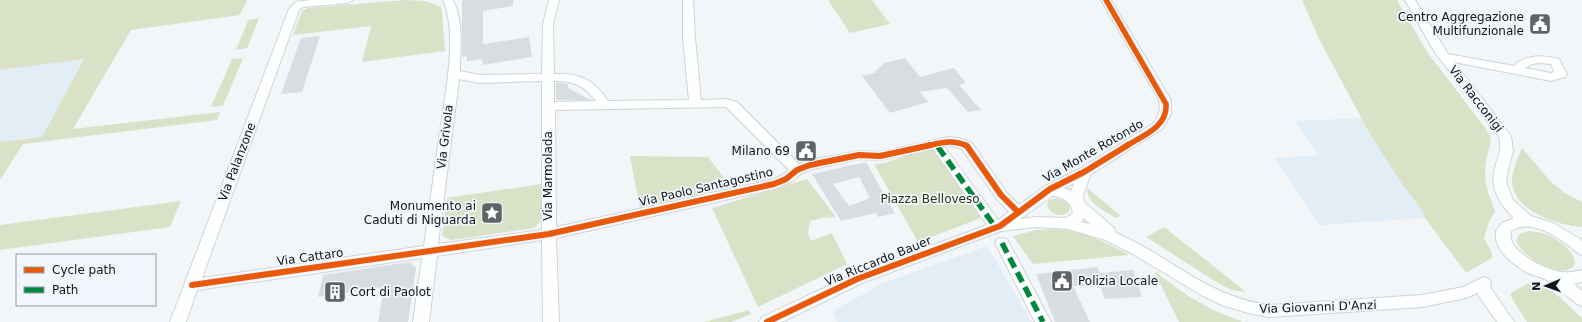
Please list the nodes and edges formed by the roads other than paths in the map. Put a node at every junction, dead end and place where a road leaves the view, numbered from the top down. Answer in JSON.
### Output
{"nodes":[{"id":1,"x":348,"y":0,"type":"edge"},
{"id":2,"x":448,"y":0,"type":"edge"},
{"id":3,"x":554,"y":0,"type":"edge"},
{"id":4,"x":688,"y":0,"type":"edge"},
{"id":5,"x":1106,"y":0,"type":"edge"},
{"id":6,"x":1410,"y":0,"type":"edge"},
{"id":7,"x":300,"y":2,"type":"edge"},
{"id":8,"x":1444,"y":57,"type":"junction"},
{"id":9,"x":1517,"y":70,"type":"dead end"},
{"id":10,"x":454,"y":74,"type":"junction"},
{"id":11,"x":548,"y":78,"type":"junction"},
{"id":12,"x":695,"y":104,"type":"junction"},
{"id":13,"x":604,"y":105,"type":"junction"},
{"id":14,"x":548,"y":106,"type":"junction"},
{"id":15,"x":937,"y":145,"type":"junction"},
{"id":16,"x":797,"y":170,"type":"junction"},
{"id":17,"x":1084,"y":172,"type":"junction"},
{"id":18,"x":1041,"y":195,"type":"junction"},
{"id":19,"x":1078,"y":204,"type":"junction"},
{"id":20,"x":1018,"y":212,"type":"junction"},
{"id":21,"x":1060,"y":223,"type":"junction"},
{"id":22,"x":1533,"y":223,"type":"junction"},
{"id":23,"x":998,"y":227,"type":"junction"},
{"id":24,"x":549,"y":234,"type":"junction"},
{"id":25,"x":1582,"y":238,"type":"edge"},
{"id":26,"x":1119,"y":240,"type":"junction"},
{"id":27,"x":1002,"y":243,"type":"dead end"},
{"id":28,"x":1582,"y":249,"type":"edge"},
{"id":29,"x":431,"y":251,"type":"junction"},
{"id":30,"x":1548,"y":275,"type":"junction"},
{"id":31,"x":1582,"y":276,"type":"edge"},
{"id":32,"x":192,"y":285,"type":"junction"},
{"id":33,"x":1582,"y":300,"type":"edge"},
{"id":34,"x":178,"y":322,"type":"edge"},
{"id":35,"x":421,"y":322,"type":"edge"},
{"id":36,"x":551,"y":322,"type":"edge"},
{"id":37,"x":767,"y":322,"type":"edge"},
{"id":38,"x":1043,"y":322,"type":"edge"},
{"id":39,"x":1506,"y":322,"type":"edge"}],
"edges":[{"from":1,"to":7,"type":"street"},
{"from":2,"to":10,"type":"street","name":"Via Grivola"},
{"from":3,"to":11,"type":"street","name":"Via Marmolada"},
{"from":4,"to":12,"type":"street"},
{"from":5,"to":17,"type":"street","name":"Via Monte Rotondo"},
{"from":6,"to":8,"type":"street","name":"Via Racconigi"},
{"from":7,"to":32,"type":"street","name":"Via Palanzone"},
{"from":8,"to":9,"type":"street","name":"Via Racconigi"},
{"from":8,"to":22,"type":"street","name":"Via Racconigi"},
{"from":10,"to":11,"type":"street"},
{"from":10,"to":29,"type":"street","name":"Via Grivola"},
{"from":11,"to":13,"type":"street"},
{"from":11,"to":14,"type":"street","name":"Via Marmolada"},
{"from":12,"to":13,"type":"street"},
{"from":12,"to":16,"type":"street"},
{"from":13,"to":14,"type":"street"},
{"from":14,"to":24,"type":"street","name":"Via Marmolada"},
{"from":15,"to":16,"type":"street","name":"Via Paolo Santagostino"},
{"from":15,"to":20,"type":"street"},
{"from":15,"to":23,"type":"street"},
{"from":16,"to":24,"type":"street","name":"Via Paolo Santagostino"},
{"from":17,"to":18,"type":"street","name":"Via Monte Rotondo"},
{"from":17,"to":19,"type":"street","name":"Via Monte Rotondo"},
{"from":18,"to":19,"type":"street","name":"Via Monte Rotondo"},
{"from":18,"to":20,"type":"street","name":"Via Monte Rotondo"},
{"from":18,"to":21,"type":"street","name":"Via Monte Rotondo"},
{"from":19,"to":21,"type":"street","name":"Via Monte Rotondo"},
{"from":19,"to":26,"type":"street","name":"Via Giovanni D'Anzi"},
{"from":20,"to":23,"type":"street","name":"Via Monte Rotondo"},
{"from":21,"to":23,"type":"street","name":"Via Monte Rotondo"},
{"from":21,"to":26,"type":"street","name":"Via Giovanni D'Anzi"},
{"from":22,"to":28,"type":"street"},
{"from":22,"to":30,"type":"street"},
{"from":23,"to":37,"type":"street","name":"Via Riccardo Bauer"},
{"from":24,"to":29,"type":"street","name":"Via Paolo Santagostino"},
{"from":24,"to":36,"type":"street","name":"Via Marmolada"},
{"from":25,"to":28,"type":"street"},
{"from":26,"to":39,"type":"street","name":"Via Giovanni D'Anzi"},
{"from":27,"to":38,"type":"street"},
{"from":29,"to":32,"type":"street","name":"Via Cattaro"},
{"from":29,"to":35,"type":"street"},
{"from":30,"to":31,"type":"street"},
{"from":30,"to":33,"type":"street"},
{"from":32,"to":34,"type":"street","name":"Via Palanzone"}]}
